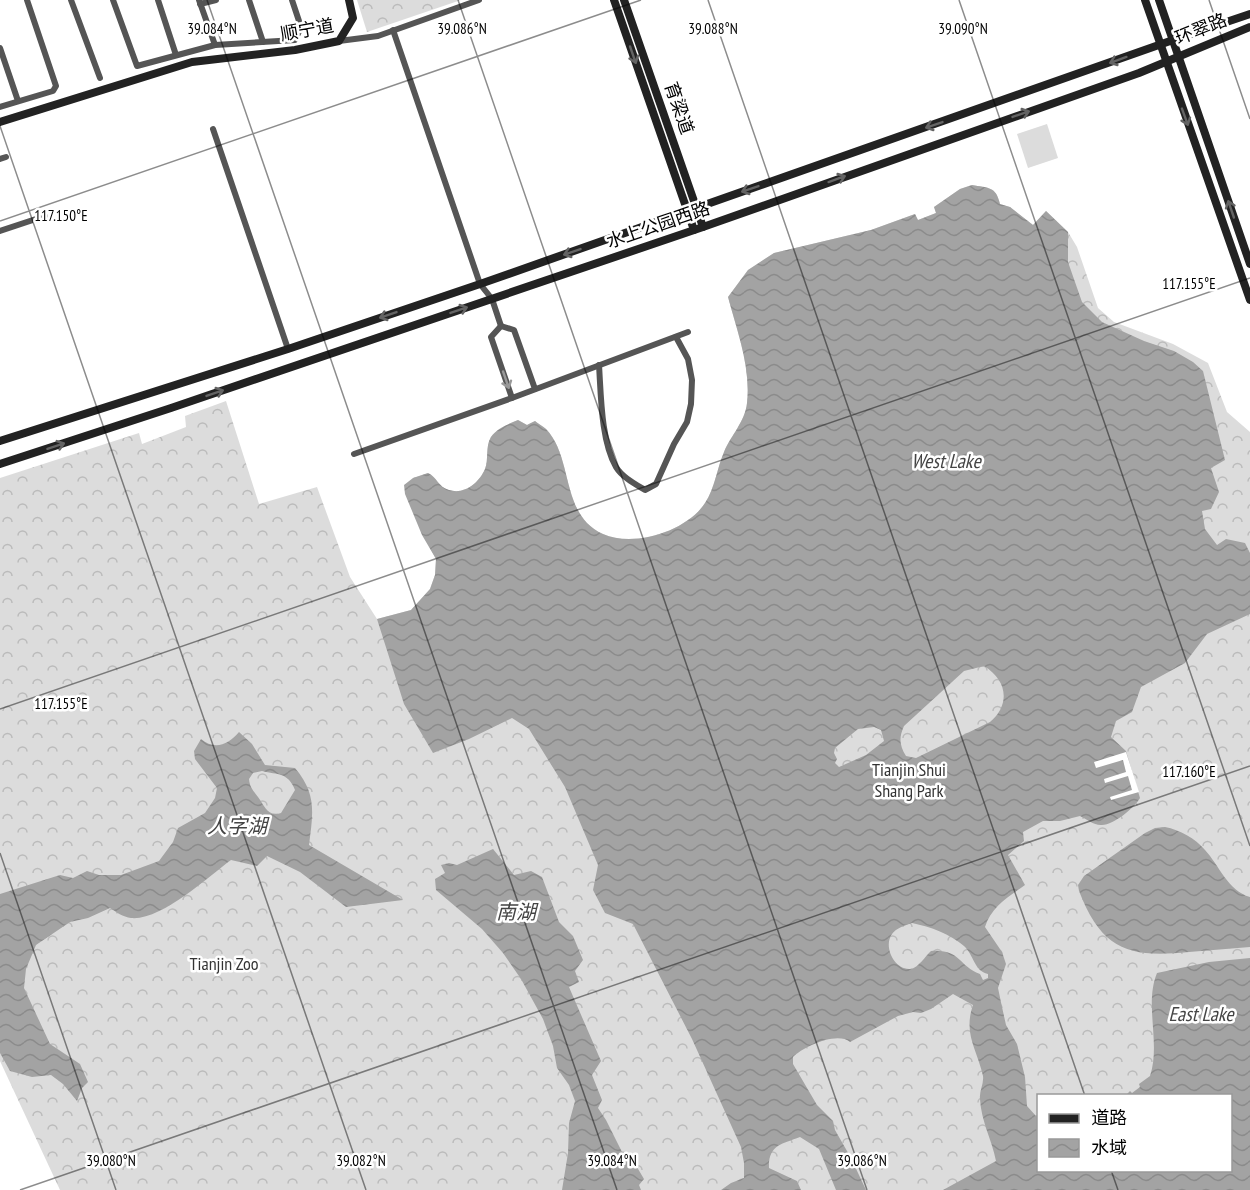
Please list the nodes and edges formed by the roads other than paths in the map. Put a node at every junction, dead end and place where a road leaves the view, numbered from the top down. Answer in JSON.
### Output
{"nodes":[{"id":1,"x":27,"y":0,"type":"edge"},
{"id":2,"x":71,"y":0,"type":"edge"},
{"id":3,"x":113,"y":0,"type":"edge"},
{"id":4,"x":158,"y":0,"type":"edge"},
{"id":5,"x":216,"y":0,"type":"edge"},
{"id":6,"x":249,"y":0,"type":"edge"},
{"id":7,"x":292,"y":0,"type":"edge"},
{"id":8,"x":349,"y":0,"type":"edge"},
{"id":9,"x":479,"y":0,"type":"edge"},
{"id":10,"x":614,"y":0,"type":"edge"},
{"id":11,"x":624,"y":0,"type":"edge"},
{"id":12,"x":1145,"y":0,"type":"edge"},
{"id":13,"x":1159,"y":0,"type":"edge"},
{"id":14,"x":199,"y":2,"type":"edge"},
{"id":15,"x":1250,"y":14,"type":"edge"},
{"id":16,"x":1250,"y":27,"type":"edge"},
{"id":17,"x":393,"y":30,"type":"junction"},
{"id":18,"x":1173,"y":40,"type":"junction"},
{"id":19,"x":339,"y":41,"type":"junction"},
{"id":20,"x":263,"y":42,"type":"junction"},
{"id":21,"x":215,"y":45,"type":"junction"},
{"id":22,"x":1160,"y":45,"type":"junction"},
{"id":23,"x":0,"y":48,"type":"edge"},
{"id":24,"x":177,"y":55,"type":"junction"},
{"id":25,"x":1178,"y":56,"type":"junction"},
{"id":26,"x":1166,"y":62,"type":"junction"},
{"id":27,"x":100,"y":78,"type":"dead end"},
{"id":28,"x":18,"y":101,"type":"junction"},
{"id":29,"x":0,"y":107,"type":"edge"},
{"id":30,"x":0,"y":122,"type":"edge"},
{"id":31,"x":213,"y":129,"type":"dead end"},
{"id":32,"x":691,"y":210,"type":"junction"},
{"id":33,"x":45,"y":216,"type":"dead end"},
{"id":34,"x":698,"y":229,"type":"junction"},
{"id":35,"x":0,"y":231,"type":"edge"},
{"id":36,"x":1250,"y":264,"type":"edge"},
{"id":37,"x":480,"y":284,"type":"junction"},
{"id":38,"x":492,"y":299,"type":"junction"},
{"id":39,"x":1250,"y":300,"type":"edge"},
{"id":40,"x":501,"y":326,"type":"junction"},
{"id":41,"x":688,"y":332,"type":"dead end"},
{"id":42,"x":676,"y":336,"type":"junction"},
{"id":43,"x":288,"y":349,"type":"junction"},
{"id":44,"x":599,"y":365,"type":"junction"},
{"id":45,"x":535,"y":389,"type":"junction"},
{"id":46,"x":512,"y":398,"type":"junction"},
{"id":47,"x":0,"y":441,"type":"edge"},
{"id":48,"x":354,"y":454,"type":"dead end"},
{"id":49,"x":0,"y":464,"type":"edge"}],
"edges":[{"from":1,"to":28,"type":"street"},
{"from":2,"to":27,"type":"street"},
{"from":3,"to":24,"type":"street"},
{"from":4,"to":24,"type":"street"},
{"from":5,"to":14,"type":"street"},
{"from":6,"to":20,"type":"street"},
{"from":7,"to":20,"type":"street"},
{"from":8,"to":19,"type":"main road"},
{"from":9,"to":17,"type":"street","name":"顺宁道"},
{"from":10,"to":32,"type":"main road","one_way":true},
{"from":11,"to":32,"type":"main road","name":"育梁道"},
{"from":12,"to":22,"type":"main road"},
{"from":13,"to":18,"type":"main road"},
{"from":14,"to":21,"type":"street"},
{"from":15,"to":18,"type":"main road","name":"环翠路"},
{"from":16,"to":25,"type":"main road","name":"环翠路"},
{"from":17,"to":19,"type":"street","name":"顺宁道"},
{"from":17,"to":37,"type":"street"},
{"from":18,"to":22,"type":"main road","name":"水上公园西路"},
{"from":18,"to":25,"type":"main road"},
{"from":19,"to":30,"type":"main road","name":"顺宁道"},
{"from":20,"to":21,"type":"street"},
{"from":21,"to":24,"type":"street"},
{"from":22,"to":26,"type":"main road"},
{"from":22,"to":32,"type":"main road","name":"水上公园西路","one_way":true},
{"from":23,"to":28,"type":"street"},
{"from":25,"to":26,"type":"main road","name":"环翠路"},
{"from":36,"to":25,"type":"main road","one_way":true},
{"from":34,"to":26,"type":"main road","name":"水上公园西路","one_way":true},
{"from":26,"to":39,"type":"main road","one_way":true},
{"from":28,"to":29,"type":"street"},
{"from":31,"to":43,"type":"street"},
{"from":32,"to":34,"type":"main road","name":"育梁道"},
{"from":32,"to":37,"type":"main road","name":"水上公园西路","one_way":true},
{"from":33,"to":35,"type":"street"},
{"from":34,"to":38,"type":"main road","name":"水上公园西路"},
{"from":37,"to":38,"type":"street"},
{"from":37,"to":43,"type":"main road","name":"水上公园西路","one_way":true},
{"from":38,"to":40,"type":"street"},
{"from":49,"to":38,"type":"main road","name":"水上公园西路","one_way":true},
{"from":40,"to":45,"type":"street"},
{"from":40,"to":46,"type":"street","one_way":true},
{"from":41,"to":42,"type":"street"},
{"from":42,"to":44,"type":"street"},
{"from":42,"to":44,"type":"street"},
{"from":43,"to":47,"type":"main road","name":"水上公园西路"},
{"from":44,"to":45,"type":"street"},
{"from":45,"to":46,"type":"street"},
{"from":46,"to":48,"type":"street"}]}
